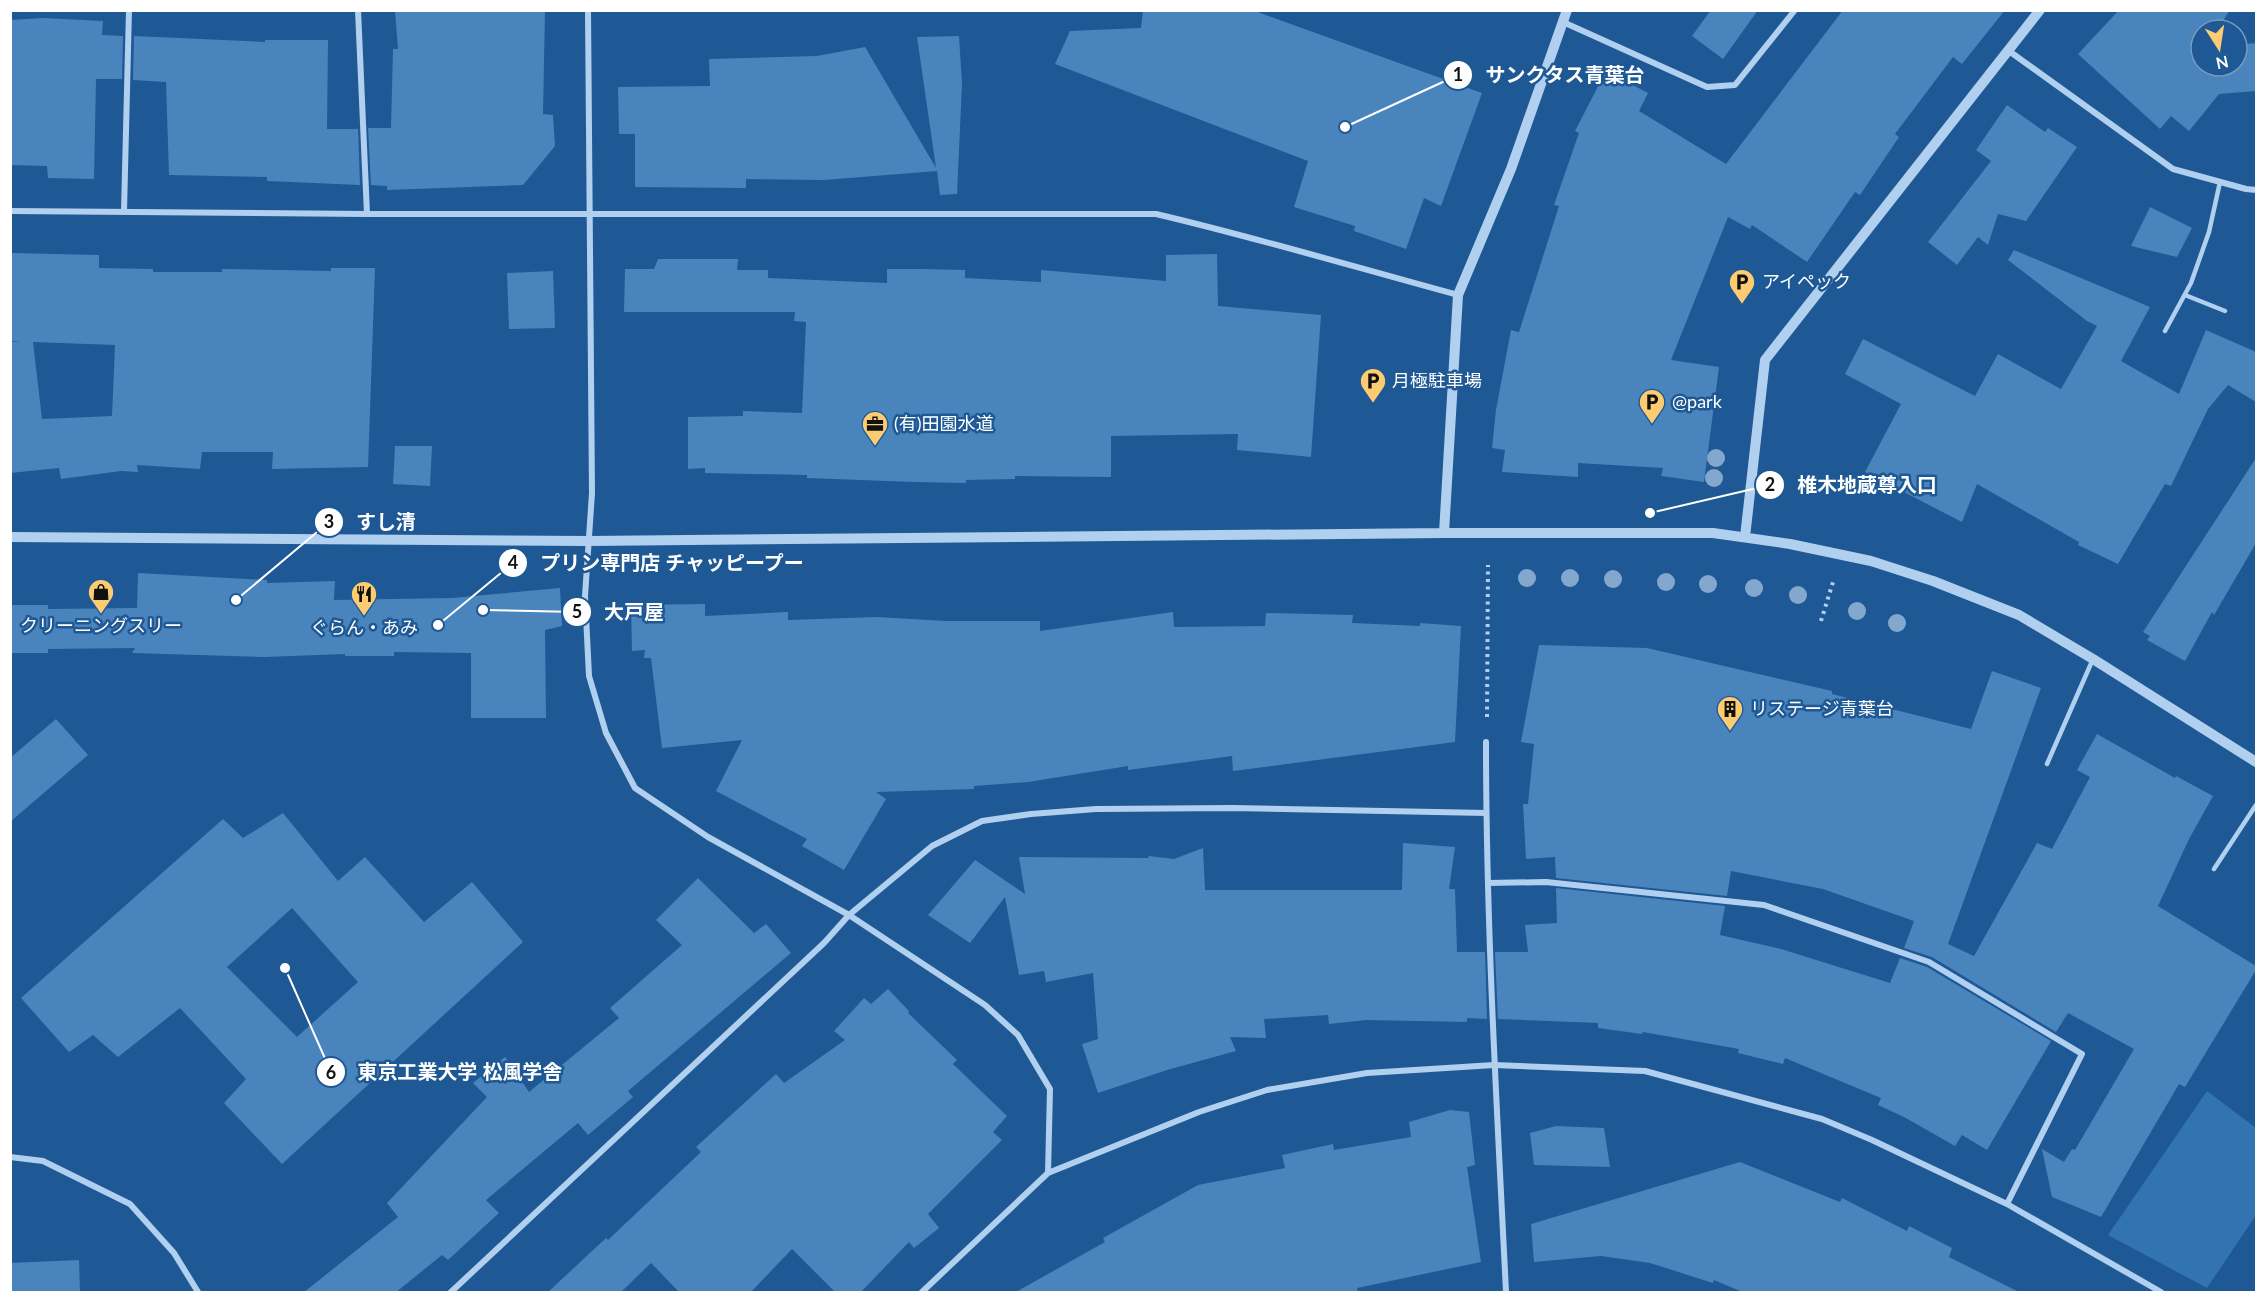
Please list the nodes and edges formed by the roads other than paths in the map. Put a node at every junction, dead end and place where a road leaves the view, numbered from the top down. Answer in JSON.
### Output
{"nodes":[{"id":1,"x":129,"y":10,"type":"edge"},
{"id":2,"x":358,"y":10,"type":"edge"},
{"id":3,"x":588,"y":10,"type":"edge"},
{"id":4,"x":1567,"y":10,"type":"edge"},
{"id":5,"x":1794,"y":10,"type":"edge"},
{"id":6,"x":2040,"y":10,"type":"edge"},
{"id":7,"x":1563,"y":22,"type":"junction"},
{"id":8,"x":2009,"y":51,"type":"junction"},
{"id":9,"x":2220,"y":182,"type":"junction"},
{"id":10,"x":2256,"y":190,"type":"edge"},
{"id":11,"x":124,"y":211,"type":"junction"},
{"id":12,"x":10,"y":212,"type":"edge"},
{"id":13,"x":588,"y":212,"type":"junction"},
{"id":14,"x":367,"y":214,"type":"junction"},
{"id":15,"x":1458,"y":295,"type":"junction"},
{"id":16,"x":2185,"y":295,"type":"junction"},
{"id":17,"x":2225,"y":311,"type":"dead end"},
{"id":18,"x":2165,"y":331,"type":"dead end"},
{"id":19,"x":1444,"y":533,"type":"junction"},
{"id":20,"x":10,"y":537,"type":"edge"},
{"id":21,"x":1745,"y":537,"type":"junction"},
{"id":22,"x":588,"y":542,"type":"junction"},
{"id":23,"x":2093,"y":658,"type":"junction"},
{"id":24,"x":1486,"y":742,"type":"road end"},
{"id":25,"x":2256,"y":762,"type":"edge"},
{"id":26,"x":2047,"y":764,"type":"dead end"},
{"id":27,"x":2256,"y":805,"type":"edge"},
{"id":28,"x":1486,"y":813,"type":"junction"},
{"id":29,"x":2214,"y":869,"type":"dead end"},
{"id":30,"x":1488,"y":883,"type":"junction"},
{"id":31,"x":849,"y":915,"type":"junction"},
{"id":32,"x":1494,"y":1065,"type":"junction"},
{"id":33,"x":10,"y":1157,"type":"edge"},
{"id":34,"x":1048,"y":1173,"type":"junction"},
{"id":35,"x":2007,"y":1204,"type":"junction"},
{"id":36,"x":198,"y":1293,"type":"edge"},
{"id":37,"x":451,"y":1293,"type":"edge"},
{"id":38,"x":922,"y":1293,"type":"edge"},
{"id":39,"x":1506,"y":1293,"type":"edge"},
{"id":40,"x":2161,"y":1293,"type":"edge"}],
"edges":[{"from":1,"to":11,"type":"street"},
{"from":2,"to":14,"type":"street"},
{"from":3,"to":13,"type":"street"},
{"from":4,"to":7,"type":"street"},
{"from":5,"to":7,"type":"street"},
{"from":6,"to":8,"type":"street"},
{"from":7,"to":15,"type":"street"},
{"from":8,"to":9,"type":"street"},
{"from":8,"to":21,"type":"street"},
{"from":9,"to":10,"type":"street"},
{"from":9,"to":16,"type":"lane"},
{"from":11,"to":12,"type":"street"},
{"from":11,"to":14,"type":"street"},
{"from":13,"to":14,"type":"street"},
{"from":13,"to":15,"type":"street"},
{"from":13,"to":22,"type":"street"},
{"from":15,"to":19,"type":"street"},
{"from":16,"to":17,"type":"lane"},
{"from":16,"to":18,"type":"lane"},
{"from":19,"to":21,"type":"street"},
{"from":19,"to":22,"type":"street"},
{"from":20,"to":22,"type":"street"},
{"from":21,"to":23,"type":"street"},
{"from":22,"to":31,"type":"street"},
{"from":23,"to":25,"type":"street"},
{"from":23,"to":26,"type":"lane"},
{"from":24,"to":28,"type":"street"},
{"from":27,"to":29,"type":"lane"},
{"from":28,"to":30,"type":"street"},
{"from":28,"to":31,"type":"street"},
{"from":30,"to":32,"type":"street"},
{"from":30,"to":35,"type":"street"},
{"from":31,"to":34,"type":"street"},
{"from":31,"to":37,"type":"street"},
{"from":32,"to":34,"type":"street"},
{"from":32,"to":35,"type":"street"},
{"from":32,"to":39,"type":"street"},
{"from":33,"to":36,"type":"street"},
{"from":34,"to":38,"type":"street"},
{"from":35,"to":40,"type":"street"}]}
